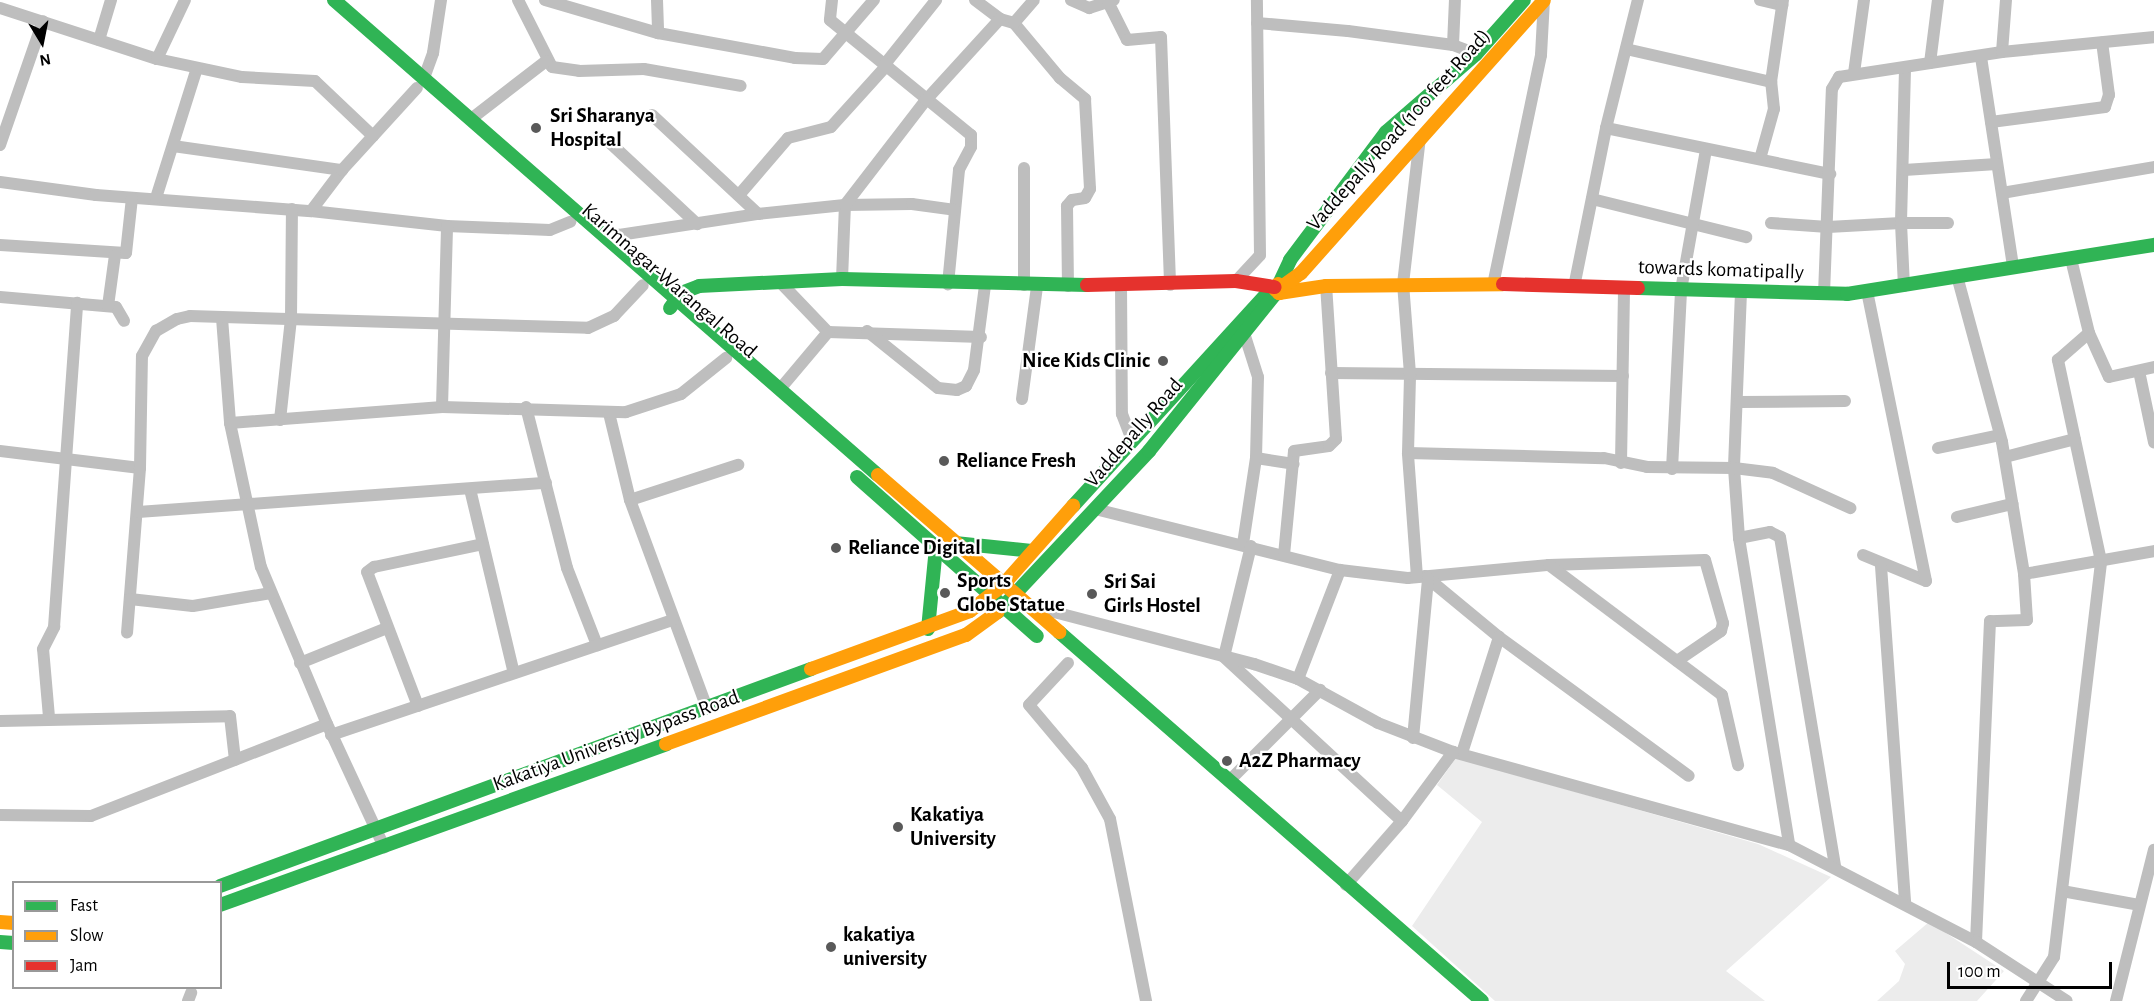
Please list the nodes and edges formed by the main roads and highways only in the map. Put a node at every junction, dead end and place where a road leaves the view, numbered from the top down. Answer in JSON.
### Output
{"nodes":[{"id":1,"x":316,"y":0,"type":"edge"},
{"id":2,"x":334,"y":0,"type":"edge"},
{"id":3,"x":1524,"y":0,"type":"edge"},
{"id":4,"x":1544,"y":0,"type":"edge"},
{"id":5,"x":420,"y":83,"type":"junction"},
{"id":6,"x":2154,"y":245,"type":"edge"},
{"id":7,"x":1279,"y":288,"type":"junction"},
{"id":8,"x":673,"y":304,"type":"junction"},
{"id":9,"x":955,"y":543,"type":"junction"},
{"id":10,"x":936,"y":548,"type":"junction"},
{"id":11,"x":1032,"y":551,"type":"junction"},
{"id":12,"x":1003,"y":585,"type":"junction"},
{"id":13,"x":990,"y":597,"type":"junction"},
{"id":14,"x":1018,"y":600,"type":"junction"},
{"id":15,"x":1004,"y":608,"type":"junction"},
{"id":16,"x":928,"y":629,"type":"junction"},
{"id":17,"x":1064,"y":659,"type":"road end"},
{"id":18,"x":1239,"y":809,"type":"dead end"},
{"id":19,"x":222,"y":885,"type":"edge"},
{"id":20,"x":222,"y":904,"type":"edge"},
{"id":21,"x":1462,"y":1001,"type":"edge"},
{"id":22,"x":1482,"y":1001,"type":"edge"}],
"edges":[{"from":1,"to":5,"type":"main road","name":"Karimnagar-Warangal Road"},
{"from":2,"to":5,"type":"main road","name":"Karimnagar-Warangal Road"},
{"from":3,"to":7,"type":"main road"},
{"from":4,"to":7,"type":"main road","name":"Vaddepally Road (100 feet Road)"},
{"from":5,"to":8,"type":"main road","name":"Karimnagar-Warangal Road"},
{"from":5,"to":8,"type":"main road","name":"Karimnagar-Warangal Road"},
{"from":6,"to":7,"type":"main road","name":"towards komatipally"},
{"from":7,"to":8,"type":"main road","name":"towards komatipally"},
{"from":7,"to":11,"type":"main road","name":"Kakatiya University Bypass Road"},
{"from":7,"to":14,"type":"main road","name":"Vaddepally Road"},
{"from":8,"to":9,"type":"main road","name":"Karimnagar-Warangal Road"},
{"from":8,"to":10,"type":"main road","name":"Karimnagar-Warangal Road"},
{"from":9,"to":11,"type":"main road"},
{"from":9,"to":12,"type":"main road","name":"Karimnagar-Warangal Road"},
{"from":10,"to":13,"type":"main road","name":"Karimnagar-Warangal Road"},
{"from":10,"to":16,"type":"main road"},
{"from":11,"to":12,"type":"main road","name":"Kakatiya University Bypass Road"},
{"from":12,"to":13,"type":"main road","name":"Kakatiya University Bypass Road"},
{"from":12,"to":14,"type":"main road","name":"Karimnagar-Warangal Road"},
{"from":13,"to":15,"type":"main road","name":"Karimnagar-Warangal Road"},
{"from":13,"to":16,"type":"main road","name":"Kakatiya University Bypass Road"},
{"from":14,"to":15,"type":"main road","name":"Kakatiya University Bypass Road"},
{"from":14,"to":22,"type":"main road","name":"Karimnagar-Warangal Road"},
{"from":15,"to":17,"type":"main road","name":"Karimnagar-Warangal Road"},
{"from":15,"to":20,"type":"main road","name":"Kakatiya University Bypass Road"},
{"from":16,"to":19,"type":"main road","name":"Kakatiya University Bypass Road"},
{"from":18,"to":21,"type":"main road"}]}
